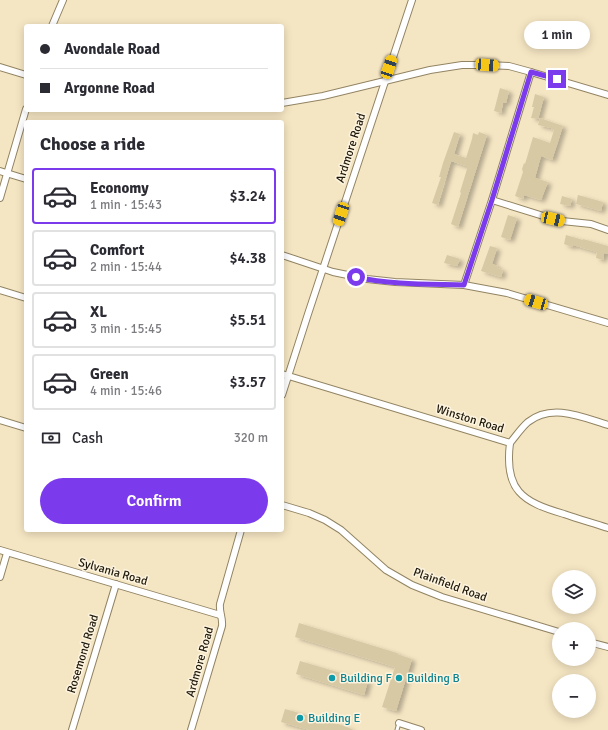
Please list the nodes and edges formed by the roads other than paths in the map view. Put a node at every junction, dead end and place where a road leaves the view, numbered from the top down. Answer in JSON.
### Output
{"nodes":[{"id":1,"x":62,"y":0,"type":"edge"},
{"id":2,"x":412,"y":0,"type":"edge"},
{"id":3,"x":53,"y":24,"type":"edge"},
{"id":4,"x":0,"y":67,"type":"edge"},
{"id":5,"x":531,"y":72,"type":"junction"},
{"id":6,"x":24,"y":74,"type":"edge"},
{"id":7,"x":385,"y":81,"type":"junction"},
{"id":8,"x":608,"y":95,"type":"edge"},
{"id":9,"x":284,"y":103,"type":"edge"},
{"id":10,"x":25,"y":112,"type":"edge"},
{"id":11,"x":0,"y":171,"type":"edge"},
{"id":12,"x":7,"y":174,"type":"junction"},
{"id":13,"x":24,"y":178,"type":"edge"},
{"id":14,"x":0,"y":198,"type":"edge"},
{"id":15,"x":492,"y":200,"type":"junction"},
{"id":16,"x":608,"y":230,"type":"edge"},
{"id":17,"x":284,"y":256,"type":"edge"},
{"id":18,"x":323,"y":268,"type":"junction"},
{"id":19,"x":464,"y":285,"type":"junction"},
{"id":20,"x":0,"y":290,"type":"edge"},
{"id":21,"x":24,"y":297,"type":"edge"},
{"id":22,"x":608,"y":323,"type":"edge"},
{"id":23,"x":285,"y":375,"type":"edge"},
{"id":24,"x":0,"y":420,"type":"edge"},
{"id":25,"x":608,"y":425,"type":"edge"},
{"id":26,"x":24,"y":427,"type":"edge"},
{"id":27,"x":510,"y":443,"type":"junction"},
{"id":28,"x":284,"y":506,"type":"edge"},
{"id":29,"x":608,"y":528,"type":"edge"},
{"id":30,"x":241,"y":532,"type":"edge"},
{"id":31,"x":0,"y":550,"type":"edge"},
{"id":32,"x":7,"y":552,"type":"junction"},
{"id":33,"x":0,"y":577,"type":"edge"},
{"id":34,"x":116,"y":584,"type":"junction"},
{"id":35,"x":220,"y":615,"type":"junction"},
{"id":36,"x":552,"y":630,"type":"edge"},
{"id":37,"x":596,"y":644,"type":"edge"},
{"id":38,"x":608,"y":647,"type":"edge"},
{"id":39,"x":399,"y":723,"type":"joint"},
{"id":40,"x":72,"y":730,"type":"edge"},
{"id":41,"x":191,"y":730,"type":"edge"},
{"id":42,"x":397,"y":730,"type":"edge"},
{"id":43,"x":421,"y":730,"type":"edge"}],
"edges":[{"from":1,"to":3,"type":"street"},
{"from":2,"to":7,"type":"street","name":"Ardmore Road"},
{"from":4,"to":6,"type":"street"},
{"from":5,"to":7,"type":"street"},
{"from":5,"to":8,"type":"street"},
{"from":5,"to":15,"type":"street"},
{"from":7,"to":9,"type":"street"},
{"from":7,"to":18,"type":"street","name":"Ardmore Road"},
{"from":10,"to":12,"type":"street"},
{"from":11,"to":12,"type":"street"},
{"from":12,"to":13,"type":"street"},
{"from":12,"to":14,"type":"street"},
{"from":15,"to":16,"type":"street"},
{"from":15,"to":19,"type":"street"},
{"from":17,"to":18,"type":"street"},
{"from":18,"to":19,"type":"street"},
{"from":18,"to":23,"type":"street","name":"Ardmore Road"},
{"from":19,"to":22,"type":"street"},
{"from":20,"to":21,"type":"street"},
{"from":23,"to":27,"type":"street","name":"Winston Road"},
{"from":24,"to":26,"type":"street"},
{"from":25,"to":27,"type":"street"},
{"from":27,"to":29,"type":"street","name":"Winston Road"},
{"from":28,"to":36,"type":"street","name":"Plainfield Road"},
{"from":30,"to":35,"type":"street","name":"Ardmore Road"},
{"from":31,"to":32,"type":"street","name":"Sylvania Road"},
{"from":32,"to":33,"type":"street"},
{"from":32,"to":34,"type":"street","name":"Sylvania Road"},
{"from":34,"to":35,"type":"street","name":"Sylvania Road"},
{"from":34,"to":40,"type":"street","name":"Rosemond Road"},
{"from":35,"to":41,"type":"street","name":"Ardmore Road"},
{"from":37,"to":38,"type":"street"},
{"from":39,"to":42,"type":"lane"},
{"from":39,"to":43,"type":"street"}]}
